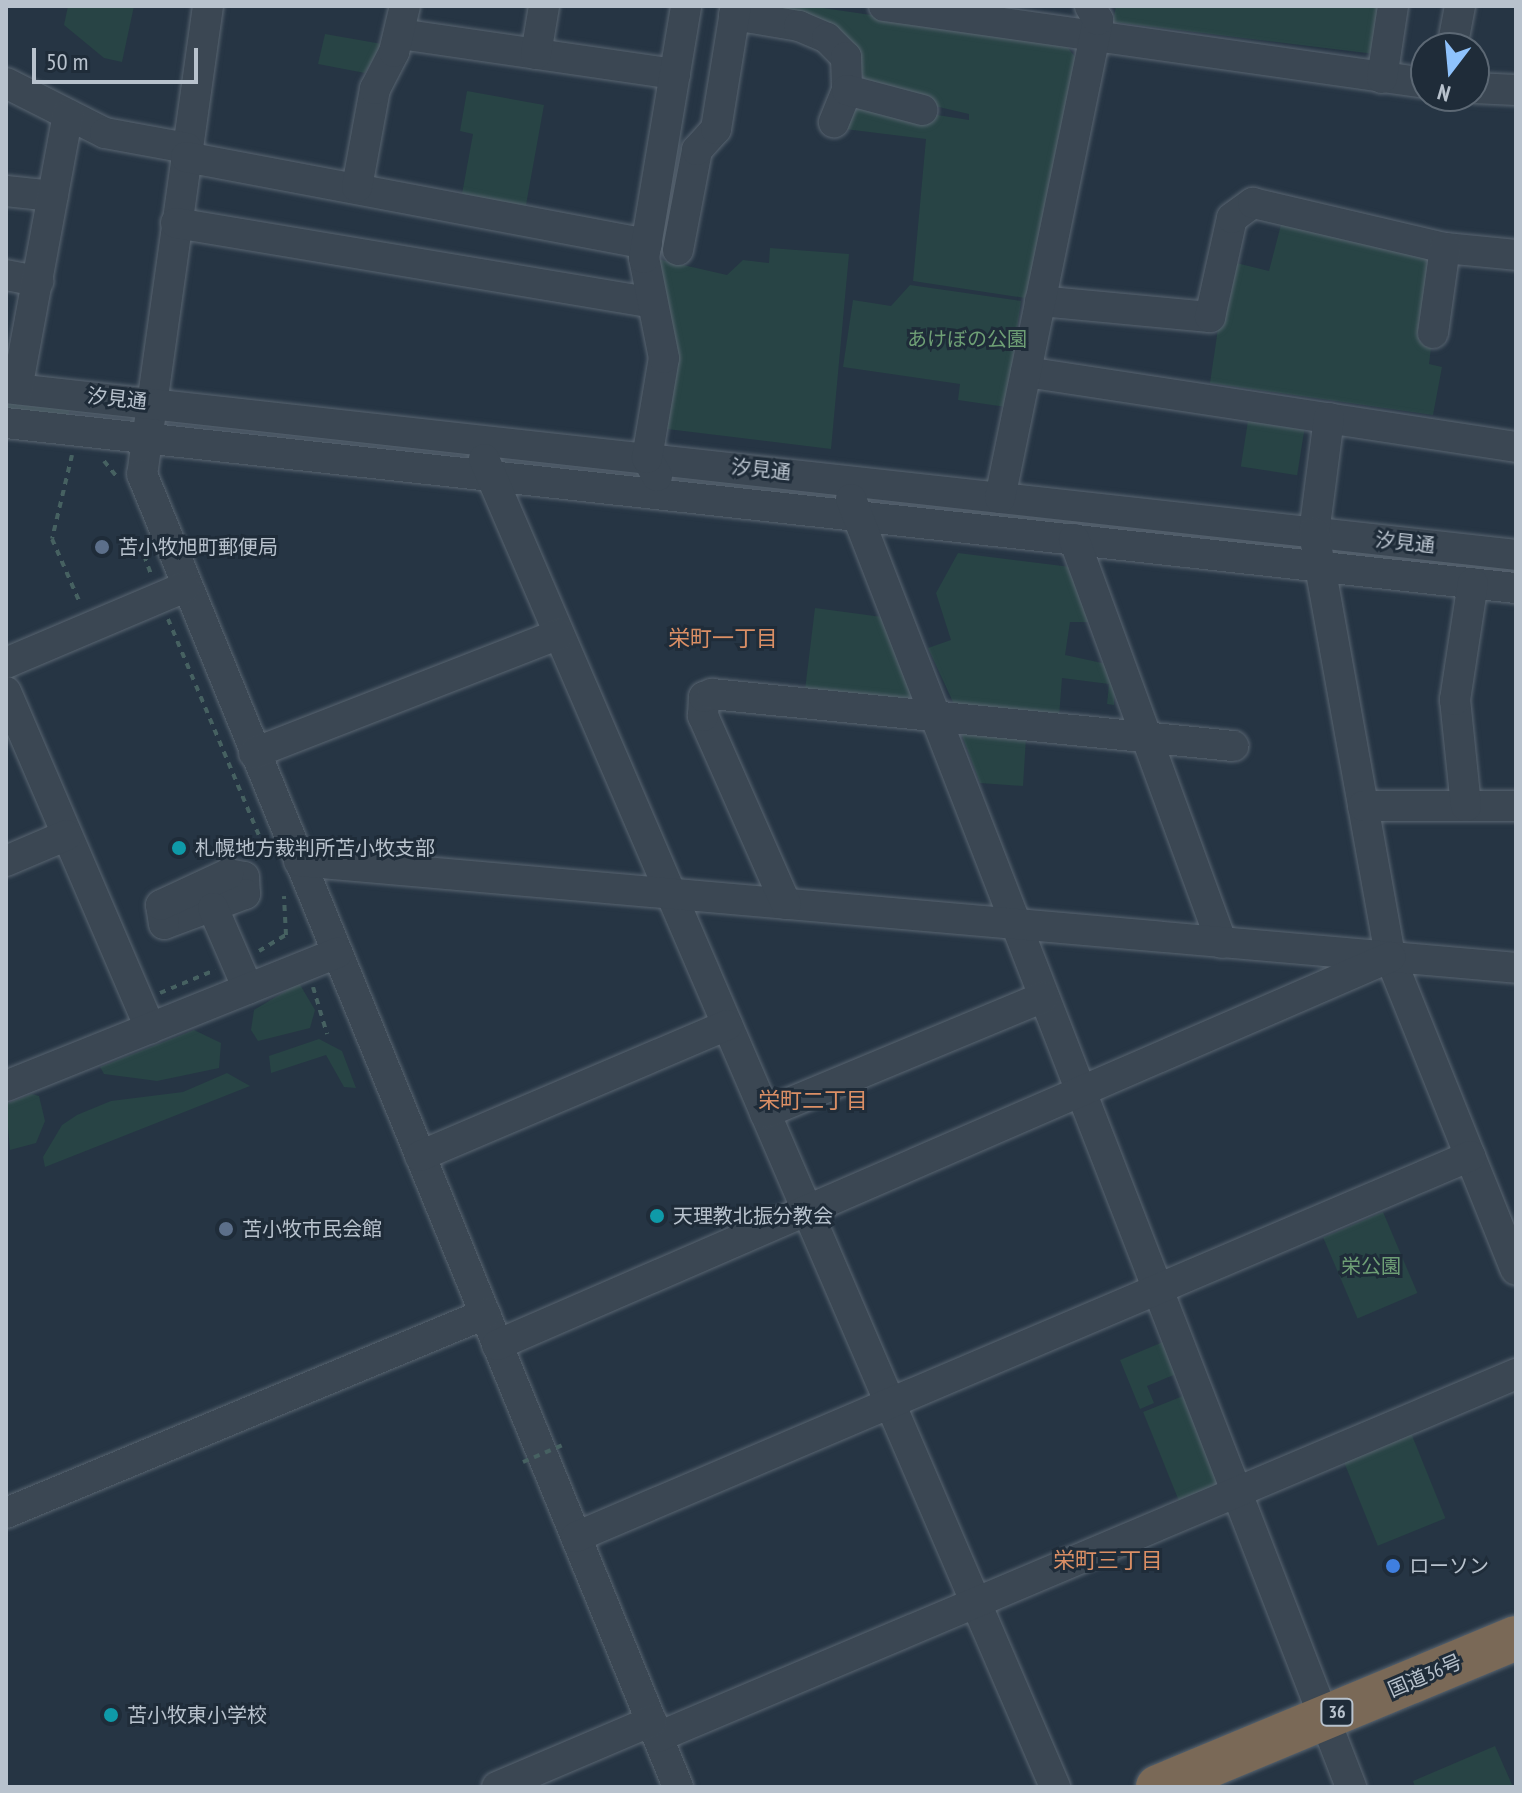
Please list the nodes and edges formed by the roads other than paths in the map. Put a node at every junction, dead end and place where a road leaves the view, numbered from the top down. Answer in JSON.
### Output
{"nodes":[{"id":1,"x":208,"y":6,"type":"edge"},
{"id":2,"x":544,"y":6,"type":"edge"},
{"id":3,"x":686,"y":6,"type":"edge"},
{"id":4,"x":884,"y":6,"type":"edge"},
{"id":5,"x":1090,"y":6,"type":"edge"},
{"id":6,"x":1393,"y":6,"type":"edge"},
{"id":7,"x":1460,"y":6,"type":"edge"},
{"id":8,"x":735,"y":11,"type":"edge"},
{"id":9,"x":402,"y":20,"type":"edge"},
{"id":10,"x":1455,"y":32,"type":"edge"},
{"id":11,"x":1093,"y":37,"type":"junction"},
{"id":12,"x":536,"y":54,"type":"junction"},
{"id":13,"x":675,"y":74,"type":"junction"},
{"id":14,"x":1382,"y":78,"type":"junction"},
{"id":15,"x":1410,"y":81,"type":"edge"},
{"id":16,"x":6,"y":83,"type":"edge"},
{"id":17,"x":1490,"y":89,"type":"edge"},
{"id":18,"x":847,"y":90,"type":"junction"},
{"id":19,"x":1516,"y":90,"type":"edge"},
{"id":20,"x":922,"y":110,"type":"dead end"},
{"id":21,"x":68,"y":115,"type":"junction"},
{"id":22,"x":834,"y":123,"type":"dead end"},
{"id":23,"x":187,"y":152,"type":"junction"},
{"id":24,"x":357,"y":187,"type":"junction"},
{"id":25,"x":6,"y":191,"type":"edge"},
{"id":26,"x":53,"y":196,"type":"junction"},
{"id":27,"x":176,"y":223,"type":"junction"},
{"id":28,"x":647,"y":244,"type":"junction"},
{"id":29,"x":1445,"y":248,"type":"junction"},
{"id":30,"x":678,"y":250,"type":"dead end"},
{"id":31,"x":1516,"y":255,"type":"edge"},
{"id":32,"x":6,"y":275,"type":"edge"},
{"id":33,"x":38,"y":281,"type":"junction"},
{"id":34,"x":1040,"y":301,"type":"junction"},
{"id":35,"x":649,"y":302,"type":"junction"},
{"id":36,"x":1433,"y":333,"type":"dead end"},
{"id":37,"x":1026,"y":372,"type":"junction"},
{"id":38,"x":12,"y":388,"type":"edge"},
{"id":39,"x":150,"y":402,"type":"junction"},
{"id":40,"x":1329,"y":418,"type":"junction"},
{"id":41,"x":6,"y":423,"type":"edge"},
{"id":42,"x":145,"y":437,"type":"junction"},
{"id":43,"x":475,"y":439,"type":"junction"},
{"id":44,"x":1516,"y":447,"type":"edge"},
{"id":45,"x":647,"y":458,"type":"junction"},
{"id":46,"x":491,"y":474,"type":"junction"},
{"id":47,"x":843,"y":479,"type":"junction"},
{"id":48,"x":668,"y":495,"type":"junction"},
{"id":49,"x":1000,"y":498,"type":"junction"},
{"id":50,"x":857,"y":515,"type":"junction"},
{"id":51,"x":1314,"y":533,"type":"junction"},
{"id":52,"x":1074,"y":539,"type":"junction"},
{"id":53,"x":1516,"y":555,"type":"edge"},
{"id":54,"x":1322,"y":567,"type":"junction"},
{"id":55,"x":1473,"y":583,"type":"junction"},
{"id":56,"x":1516,"y":588,"type":"edge"},
{"id":57,"x":172,"y":592,"type":"junction"},
{"id":58,"x":559,"y":634,"type":"junction"},
{"id":59,"x":6,"y":663,"type":"edge"},
{"id":60,"x":6,"y":692,"type":"edge"},
{"id":61,"x":936,"y":717,"type":"junction"},
{"id":62,"x":1148,"y":738,"type":"junction"},
{"id":63,"x":1233,"y":746,"type":"dead end"},
{"id":64,"x":254,"y":753,"type":"junction"},
{"id":65,"x":1363,"y":806,"type":"junction"},
{"id":66,"x":1466,"y":806,"type":"junction"},
{"id":67,"x":1516,"y":806,"type":"edge"},
{"id":68,"x":67,"y":835,"type":"junction"},
{"id":69,"x":6,"y":861,"type":"edge"},
{"id":70,"x":289,"y":872,"type":"junction"},
{"id":71,"x":671,"y":893,"type":"junction"},
{"id":72,"x":786,"y":904,"type":"junction"},
{"id":73,"x":213,"y":908,"type":"dead end"},
{"id":74,"x":1016,"y":925,"type":"junction"},
{"id":75,"x":1222,"y":943,"type":"junction"},
{"id":76,"x":337,"y":953,"type":"junction"},
{"id":77,"x":1390,"y":957,"type":"junction"},
{"id":78,"x":1516,"y":968,"type":"edge"},
{"id":79,"x":248,"y":989,"type":"junction"},
{"id":80,"x":1044,"y":997,"type":"junction"},
{"id":81,"x":144,"y":1015,"type":"junction"},
{"id":82,"x":727,"y":1025,"type":"junction"},
{"id":83,"x":6,"y":1086,"type":"edge"},
{"id":84,"x":1081,"y":1095,"type":"junction"},
{"id":85,"x":765,"y":1113,"type":"junction"},
{"id":86,"x":420,"y":1156,"type":"junction"},
{"id":87,"x":1470,"y":1156,"type":"junction"},
{"id":88,"x":808,"y":1212,"type":"junction"},
{"id":89,"x":1516,"y":1270,"type":"edge"},
{"id":90,"x":1157,"y":1290,"type":"junction"},
{"id":91,"x":485,"y":1314,"type":"junction"},
{"id":92,"x":497,"y":1345,"type":"junction"},
{"id":93,"x":1516,"y":1374,"type":"edge"},
{"id":94,"x":890,"y":1403,"type":"junction"},
{"id":95,"x":1235,"y":1493,"type":"junction"},
{"id":96,"x":6,"y":1513,"type":"edge"},
{"id":97,"x":576,"y":1537,"type":"junction"},
{"id":98,"x":976,"y":1603,"type":"junction"},
{"id":99,"x":1516,"y":1638,"type":"edge"},
{"id":100,"x":1323,"y":1718,"type":"junction"},
{"id":101,"x":655,"y":1729,"type":"junction"},
{"id":102,"x":497,"y":1787,"type":"edge"},
{"id":103,"x":678,"y":1787,"type":"edge"},
{"id":104,"x":1055,"y":1787,"type":"edge"},
{"id":105,"x":1158,"y":1787,"type":"edge"},
{"id":106,"x":1351,"y":1787,"type":"edge"}],
"edges":[{"from":1,"to":23,"type":"street"},
{"from":2,"to":12,"type":"street"},
{"from":3,"to":13,"type":"street"},
{"from":4,"to":11,"type":"street"},
{"from":5,"to":11,"type":"street"},
{"from":6,"to":14,"type":"street"},
{"from":7,"to":10,"type":"street"},
{"from":8,"to":18,"type":"street"},
{"from":8,"to":30,"type":"street"},
{"from":9,"to":12,"type":"street"},
{"from":9,"to":24,"type":"street"},
{"from":11,"to":14,"type":"street"},
{"from":11,"to":34,"type":"street"},
{"from":12,"to":13,"type":"street"},
{"from":13,"to":28,"type":"street"},
{"from":14,"to":15,"type":"street"},
{"from":16,"to":21,"type":"street"},
{"from":17,"to":19,"type":"street"},
{"from":18,"to":20,"type":"street"},
{"from":18,"to":22,"type":"street"},
{"from":21,"to":23,"type":"street"},
{"from":21,"to":26,"type":"street"},
{"from":23,"to":24,"type":"street"},
{"from":23,"to":27,"type":"street"},
{"from":24,"to":28,"type":"street"},
{"from":25,"to":26,"type":"street"},
{"from":26,"to":33,"type":"street"},
{"from":27,"to":35,"type":"street"},
{"from":27,"to":39,"type":"street"},
{"from":28,"to":35,"type":"street"},
{"from":29,"to":31,"type":"street"},
{"from":29,"to":34,"type":"street"},
{"from":29,"to":36,"type":"street"},
{"from":32,"to":33,"type":"street"},
{"from":33,"to":38,"type":"street"},
{"from":34,"to":37,"type":"street"},
{"from":35,"to":45,"type":"street"},
{"from":37,"to":40,"type":"street"},
{"from":37,"to":49,"type":"street"},
{"from":38,"to":39,"type":"street","name":"汐見通"},
{"from":39,"to":42,"type":"street"},
{"from":39,"to":43,"type":"street","name":"汐見通"},
{"from":40,"to":44,"type":"street"},
{"from":40,"to":51,"type":"street"},
{"from":41,"to":42,"type":"street","name":"汐見通"},
{"from":42,"to":46,"type":"street","name":"汐見通"},
{"from":42,"to":57,"type":"street"},
{"from":43,"to":45,"type":"street","name":"汐見通"},
{"from":43,"to":46,"type":"street"},
{"from":45,"to":47,"type":"street","name":"汐見通"},
{"from":45,"to":48,"type":"street"},
{"from":46,"to":48,"type":"street","name":"汐見通"},
{"from":46,"to":58,"type":"street"},
{"from":47,"to":49,"type":"street","name":"汐見通"},
{"from":47,"to":50,"type":"street"},
{"from":48,"to":50,"type":"street","name":"汐見通"},
{"from":49,"to":51,"type":"street","name":"汐見通"},
{"from":50,"to":52,"type":"street","name":"汐見通"},
{"from":50,"to":61,"type":"street"},
{"from":51,"to":53,"type":"street","name":"汐見通"},
{"from":51,"to":54,"type":"street"},
{"from":52,"to":54,"type":"street","name":"汐見通"},
{"from":52,"to":62,"type":"street"},
{"from":54,"to":55,"type":"street","name":"汐見通"},
{"from":54,"to":65,"type":"street"},
{"from":55,"to":56,"type":"street","name":"汐見通"},
{"from":55,"to":66,"type":"street"},
{"from":57,"to":59,"type":"street"},
{"from":57,"to":64,"type":"street"},
{"from":58,"to":64,"type":"street"},
{"from":58,"to":71,"type":"street"},
{"from":60,"to":68,"type":"street"},
{"from":61,"to":62,"type":"street"},
{"from":61,"to":72,"type":"street"},
{"from":61,"to":74,"type":"street"},
{"from":62,"to":63,"type":"street"},
{"from":62,"to":75,"type":"street"},
{"from":64,"to":70,"type":"street"},
{"from":65,"to":66,"type":"street"},
{"from":65,"to":77,"type":"street"},
{"from":66,"to":67,"type":"street"},
{"from":68,"to":69,"type":"street"},
{"from":68,"to":81,"type":"street"},
{"from":70,"to":71,"type":"street"},
{"from":70,"to":76,"type":"street"},
{"from":71,"to":72,"type":"street"},
{"from":71,"to":82,"type":"street"},
{"from":72,"to":74,"type":"street"},
{"from":73,"to":79,"type":"street"},
{"from":74,"to":75,"type":"street"},
{"from":74,"to":80,"type":"street"},
{"from":75,"to":77,"type":"street"},
{"from":76,"to":79,"type":"street"},
{"from":76,"to":86,"type":"street"},
{"from":77,"to":78,"type":"street"},
{"from":77,"to":84,"type":"street"},
{"from":77,"to":87,"type":"street"},
{"from":79,"to":81,"type":"street"},
{"from":80,"to":84,"type":"street"},
{"from":80,"to":85,"type":"street"},
{"from":81,"to":83,"type":"street"},
{"from":82,"to":85,"type":"street"},
{"from":82,"to":86,"type":"street"},
{"from":84,"to":88,"type":"street"},
{"from":84,"to":90,"type":"street"},
{"from":85,"to":88,"type":"street"},
{"from":86,"to":91,"type":"street"},
{"from":87,"to":89,"type":"street"},
{"from":87,"to":90,"type":"street"},
{"from":88,"to":92,"type":"street"},
{"from":88,"to":94,"type":"street"},
{"from":90,"to":94,"type":"street"},
{"from":90,"to":95,"type":"street"},
{"from":91,"to":92,"type":"street"},
{"from":91,"to":96,"type":"street"},
{"from":92,"to":97,"type":"street"},
{"from":93,"to":95,"type":"street"},
{"from":94,"to":97,"type":"street"},
{"from":94,"to":98,"type":"street"},
{"from":95,"to":98,"type":"street"},
{"from":95,"to":100,"type":"street"},
{"from":97,"to":101,"type":"street"},
{"from":98,"to":101,"type":"street"},
{"from":98,"to":104,"type":"street"},
{"from":99,"to":100,"type":"highway","name":"国道36号","number":"36"},
{"from":100,"to":105,"type":"highway","name":"国道36号","number":"36"},
{"from":100,"to":106,"type":"street"},
{"from":101,"to":102,"type":"street"},
{"from":101,"to":103,"type":"street"}]}
